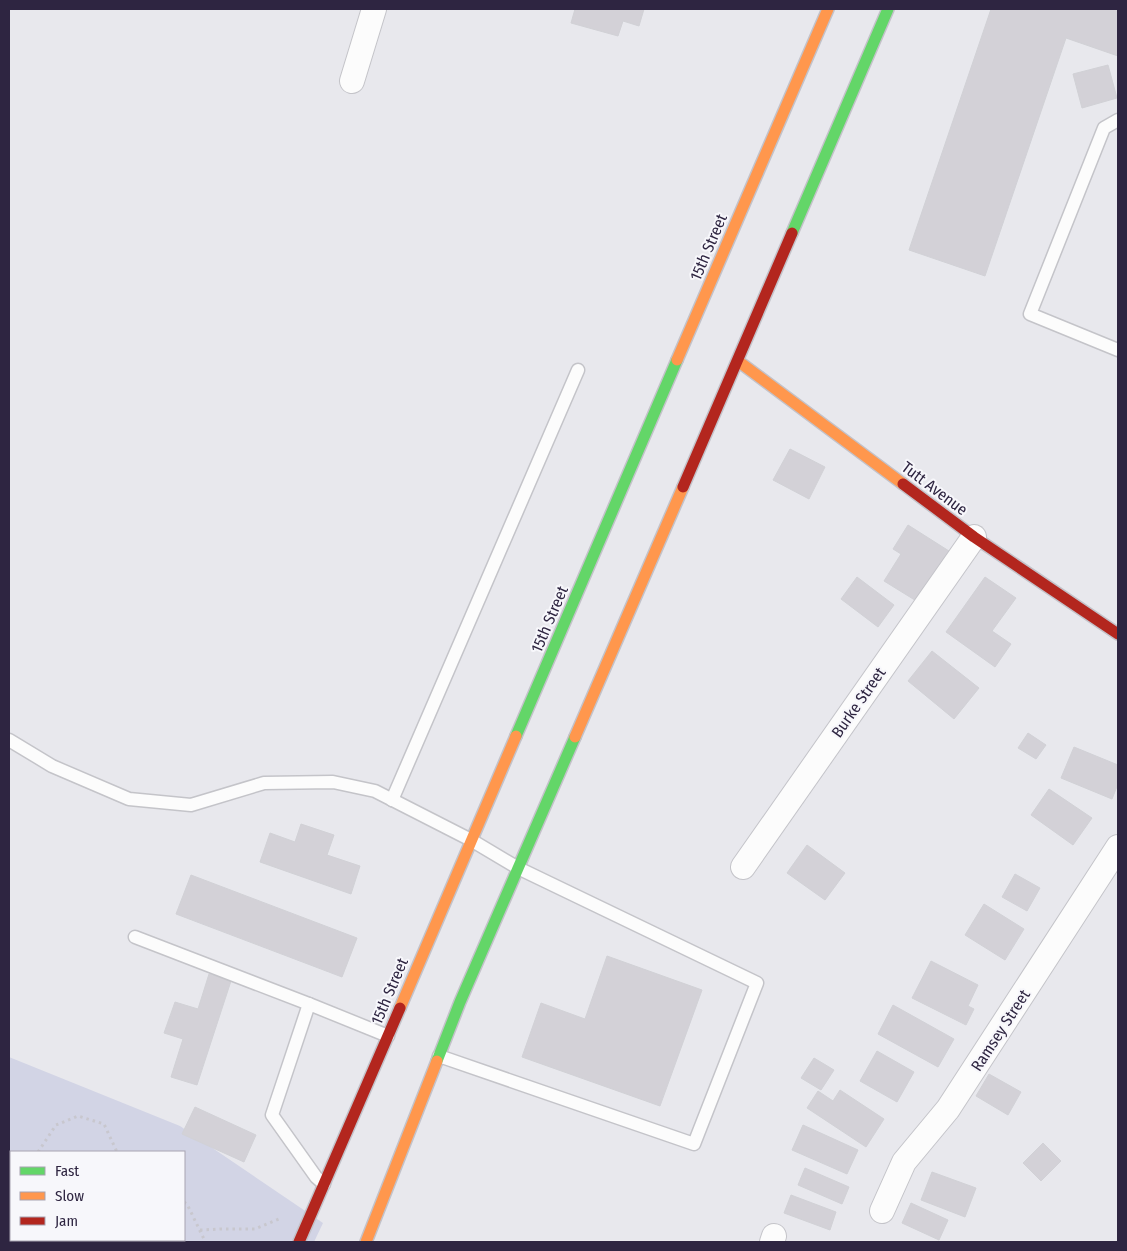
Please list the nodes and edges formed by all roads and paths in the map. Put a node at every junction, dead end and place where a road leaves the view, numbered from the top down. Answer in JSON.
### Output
{"nodes":[{"id":1,"x":374,"y":9,"type":"edge"},
{"id":2,"x":828,"y":9,"type":"edge"},
{"id":3,"x":888,"y":9,"type":"edge"},
{"id":4,"x":352,"y":81,"type":"dead end"},
{"id":5,"x":1118,"y":120,"type":"edge"},
{"id":6,"x":1118,"y":350,"type":"edge"},
{"id":7,"x":738,"y":361,"type":"junction"},
{"id":8,"x":578,"y":370,"type":"dead end"},
{"id":9,"x":974,"y":537,"type":"junction"},
{"id":10,"x":1118,"y":634,"type":"edge"},
{"id":11,"x":9,"y":740,"type":"edge"},
{"id":12,"x":392,"y":800,"type":"junction"},
{"id":13,"x":471,"y":840,"type":"junction"},
{"id":14,"x":1118,"y":847,"type":"edge"},
{"id":15,"x":743,"y":867,"type":"dead end"},
{"id":16,"x":518,"y":868,"type":"junction"},
{"id":17,"x":135,"y":937,"type":"dead end"},
{"id":18,"x":309,"y":1004,"type":"junction"},
{"id":19,"x":388,"y":1036,"type":"junction"},
{"id":20,"x":439,"y":1056,"type":"junction"},
{"id":21,"x":39,"y":1151,"type":"edge"},
{"id":22,"x":117,"y":1151,"type":"edge"},
{"id":23,"x":324,"y":1184,"type":"junction"},
{"id":24,"x":185,"y":1203,"type":"edge"},
{"id":25,"x":882,"y":1211,"type":"dead end"},
{"id":26,"x":285,"y":1213,"type":"dead end"},
{"id":27,"x":200,"y":1230,"type":"junction"},
{"id":28,"x":204,"y":1242,"type":"edge"},
{"id":29,"x":299,"y":1242,"type":"edge"},
{"id":30,"x":366,"y":1242,"type":"edge"}],
"edges":[{"from":1,"to":4,"type":"street"},
{"from":2,"to":13,"type":"main road","name":"15th Street"},
{"from":3,"to":7,"type":"main road"},
{"from":5,"to":6,"type":"lane"},
{"from":7,"to":9,"type":"main road","name":"Tutt Avenue"},
{"from":7,"to":16,"type":"main road"},
{"from":8,"to":12,"type":"lane"},
{"from":9,"to":10,"type":"main road","name":"Tutt Avenue"},
{"from":9,"to":15,"type":"street","name":"Burke Street"},
{"from":11,"to":12,"type":"lane"},
{"from":12,"to":13,"type":"lane"},
{"from":13,"to":16,"type":"lane"},
{"from":13,"to":19,"type":"main road","name":"15th Street"},
{"from":14,"to":25,"type":"street","name":"Ramsey Street"},
{"from":16,"to":20,"type":"main road"},
{"from":16,"to":20,"type":"lane"},
{"from":17,"to":18,"type":"lane"},
{"from":18,"to":19,"type":"lane"},
{"from":18,"to":23,"type":"lane"},
{"from":19,"to":23,"type":"main road","name":"15th Street"},
{"from":20,"to":30,"type":"main road"},
{"from":21,"to":22,"type":"path"},
{"from":23,"to":29,"type":"main road","name":"15th Street"},
{"from":24,"to":27,"type":"path"},
{"from":26,"to":27,"type":"path"},
{"from":27,"to":28,"type":"path"}]}
